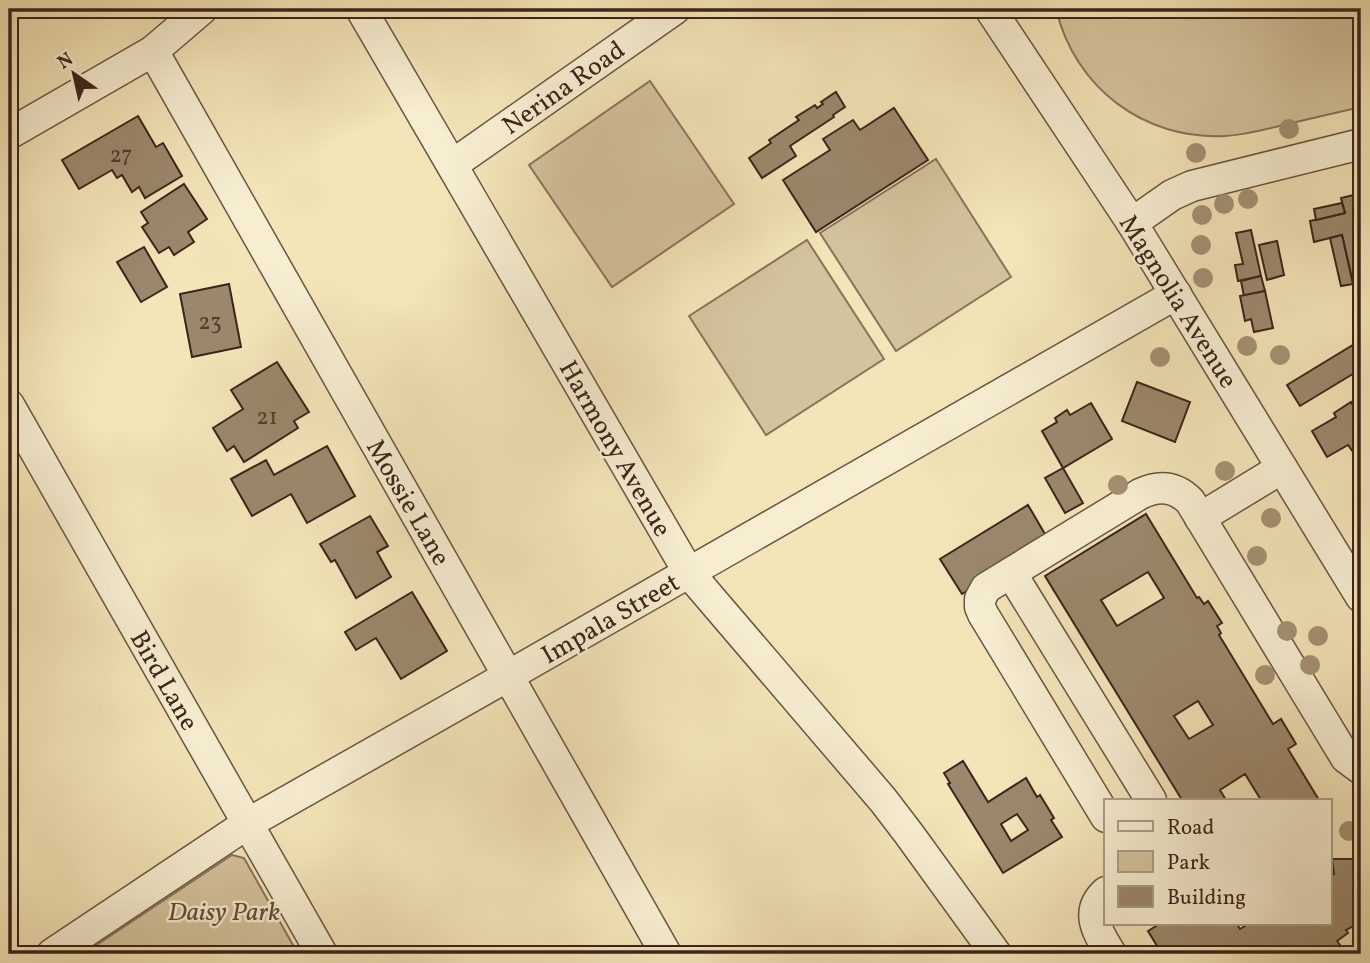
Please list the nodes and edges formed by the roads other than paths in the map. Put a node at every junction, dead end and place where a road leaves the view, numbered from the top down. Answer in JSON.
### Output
{"nodes":[{"id":1,"x":202,"y":9,"type":"edge"},
{"id":2,"x":361,"y":9,"type":"edge"},
{"id":3,"x":675,"y":9,"type":"edge"},
{"id":4,"x":990,"y":9,"type":"edge"},
{"id":5,"x":153,"y":51,"type":"junction"},
{"id":6,"x":9,"y":134,"type":"edge"},
{"id":7,"x":1361,"y":144,"type":"edge"},
{"id":8,"x":452,"y":165,"type":"junction"},
{"id":9,"x":1132,"y":223,"type":"junction"},
{"id":10,"x":1176,"y":294,"type":"junction"},
{"id":11,"x":9,"y":405,"type":"edge"},
{"id":12,"x":1282,"y":468,"type":"junction"},
{"id":13,"x":1200,"y":518,"type":"junction"},
{"id":14,"x":689,"y":573,"type":"junction"},
{"id":15,"x":1011,"y":573,"type":"junction"},
{"id":16,"x":1361,"y":597,"type":"edge"},
{"id":17,"x":508,"y":677,"type":"junction"},
{"id":18,"x":1361,"y":769,"type":"edge"},
{"id":19,"x":1151,"y":799,"type":"edge"},
{"id":20,"x":1104,"y":814,"type":"edge"},
{"id":21,"x":247,"y":824,"type":"junction"},
{"id":22,"x":1104,"y":894,"type":"edge"},
{"id":23,"x":52,"y":954,"type":"edge"},
{"id":24,"x":322,"y":954,"type":"edge"},
{"id":25,"x":666,"y":954,"type":"edge"},
{"id":26,"x":996,"y":954,"type":"edge"},
{"id":27,"x":1111,"y":954,"type":"edge"}],
"edges":[{"from":1,"to":5,"type":"street"},
{"from":2,"to":8,"type":"street","name":"Harmony Avenue"},
{"from":3,"to":8,"type":"street","name":"Nerina Road"},
{"from":4,"to":9,"type":"street","name":"Magnolia Avenue"},
{"from":5,"to":6,"type":"street"},
{"from":5,"to":17,"type":"street","name":"Mossie Lane"},
{"from":7,"to":9,"type":"street"},
{"from":8,"to":14,"type":"street","name":"Harmony Avenue"},
{"from":9,"to":10,"type":"street","name":"Magnolia Avenue"},
{"from":10,"to":12,"type":"street","name":"Magnolia Avenue"},
{"from":10,"to":14,"type":"street","name":"Impala Street"},
{"from":11,"to":21,"type":"street","name":"Bird Lane"},
{"from":12,"to":13,"type":"street"},
{"from":12,"to":16,"type":"street","name":"Magnolia Avenue"},
{"from":13,"to":15,"type":"street"},
{"from":13,"to":18,"type":"street"},
{"from":14,"to":17,"type":"street","name":"Impala Street"},
{"from":14,"to":26,"type":"street","name":"Harmony Avenue"},
{"from":15,"to":19,"type":"street"},
{"from":15,"to":20,"type":"street"},
{"from":17,"to":21,"type":"street","name":"Impala Street"},
{"from":17,"to":25,"type":"street","name":"Mossie Lane"},
{"from":21,"to":23,"type":"street","name":"Impala Street"},
{"from":21,"to":24,"type":"street","name":"Bird Lane"},
{"from":22,"to":27,"type":"street"}]}
